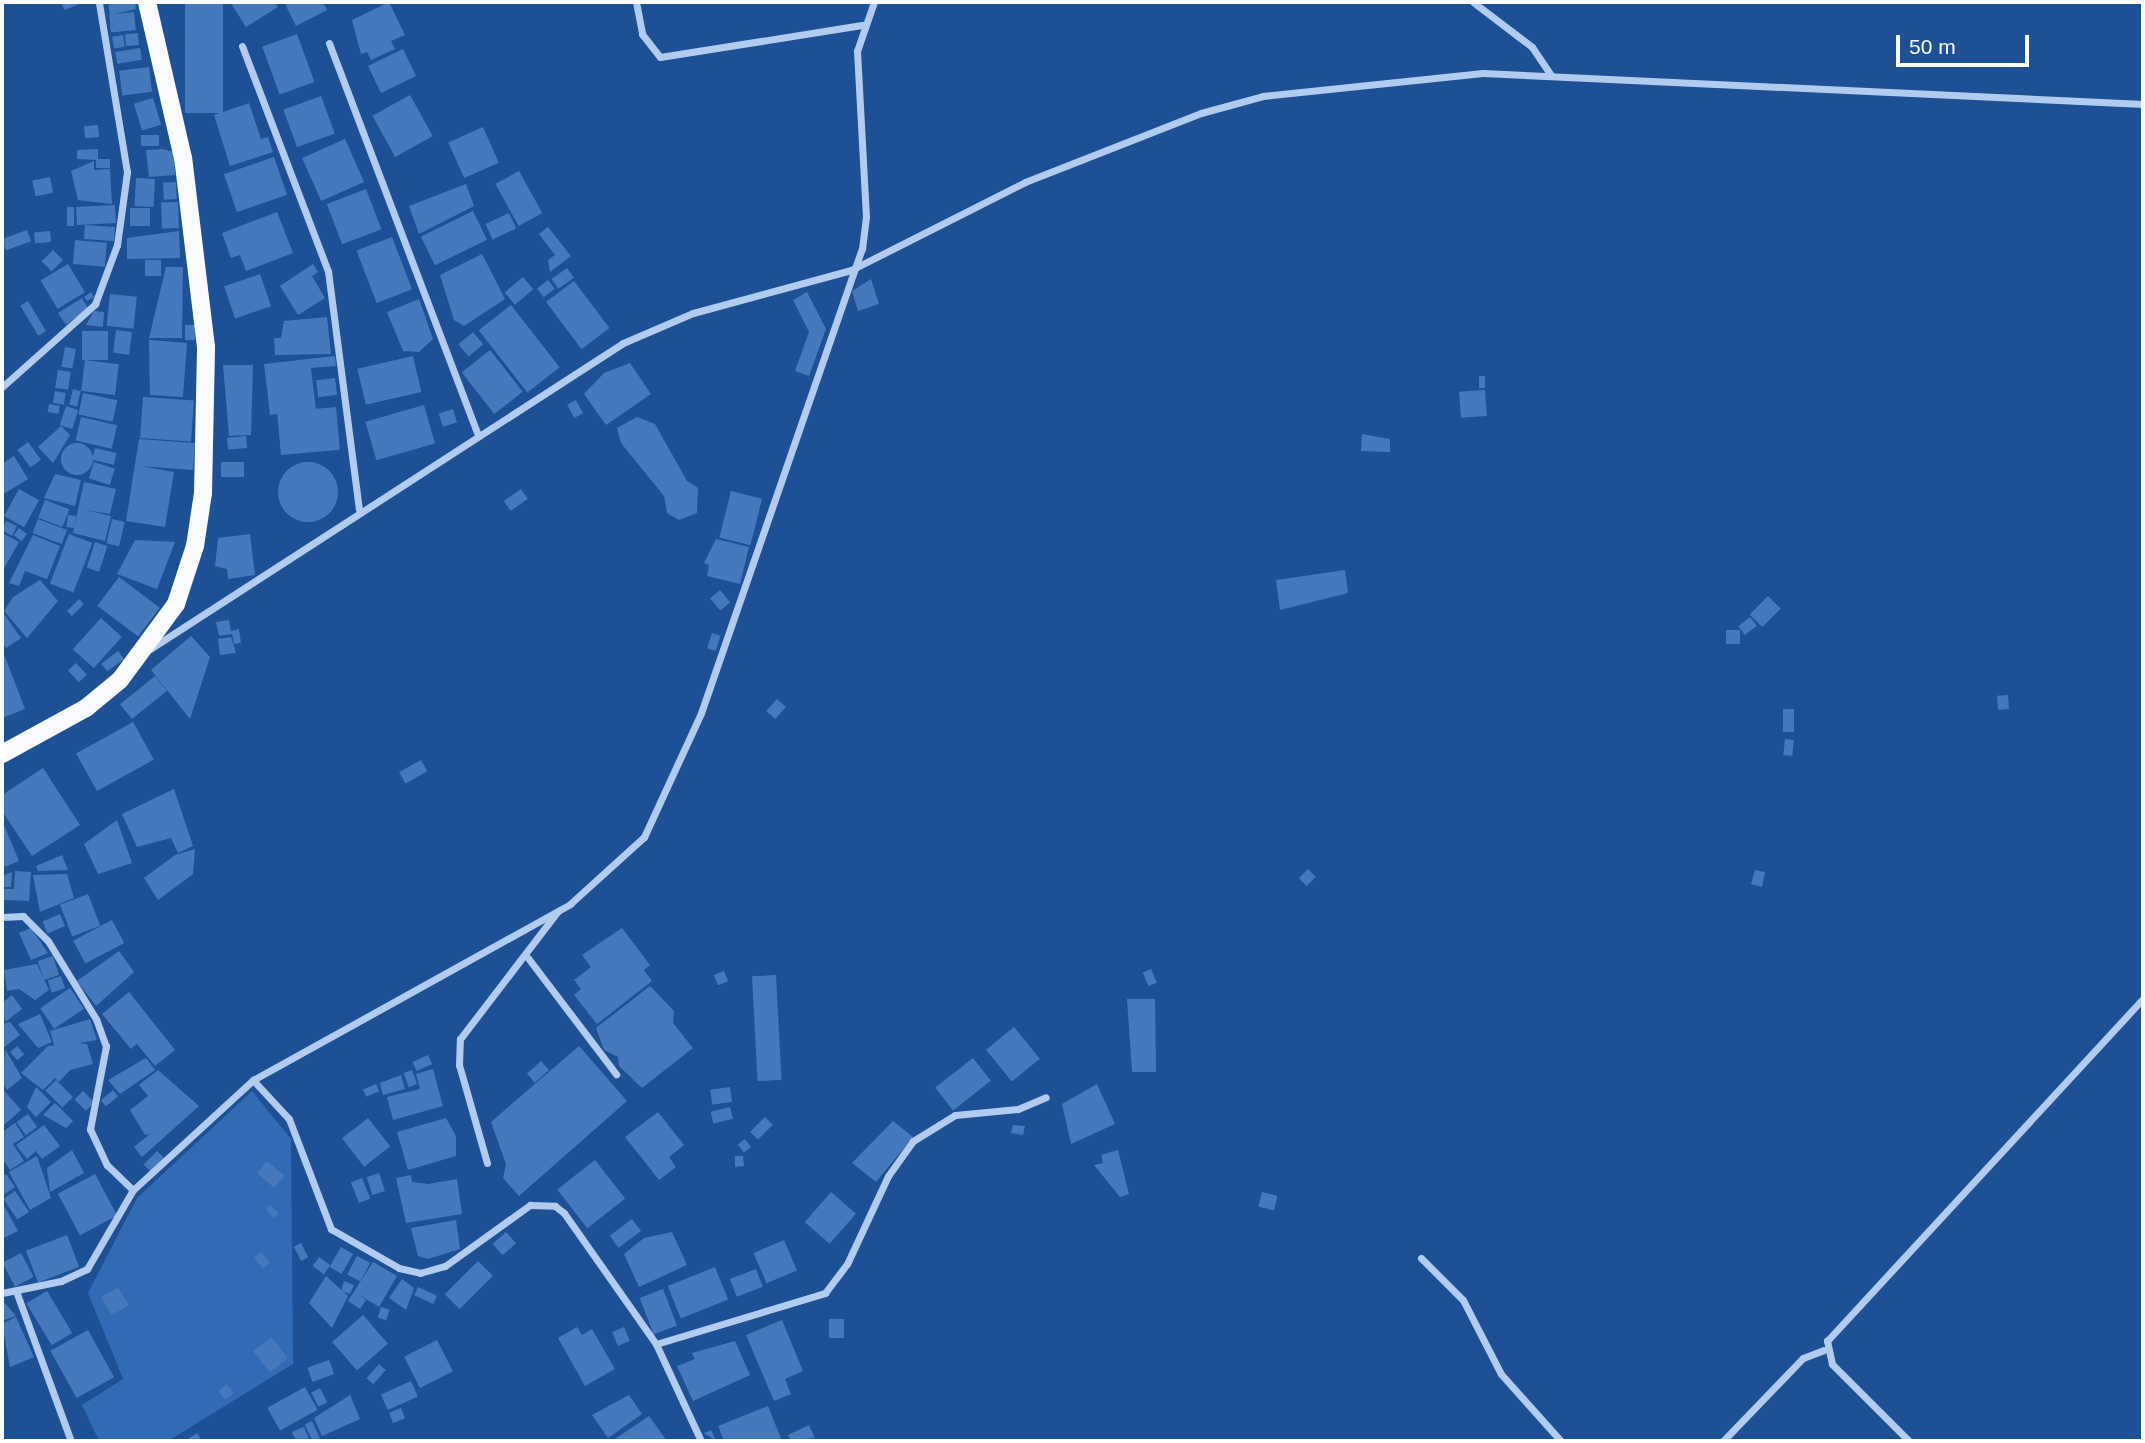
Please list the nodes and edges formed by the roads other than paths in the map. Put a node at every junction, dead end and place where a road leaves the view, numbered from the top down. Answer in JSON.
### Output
{"nodes":[{"id":1,"x":99,"y":2,"type":"edge"},
{"id":2,"x":146,"y":2,"type":"edge"},
{"id":3,"x":636,"y":2,"type":"edge"},
{"id":4,"x":874,"y":2,"type":"edge"},
{"id":5,"x":1473,"y":2,"type":"edge"},
{"id":6,"x":863,"y":25,"type":"junction"},
{"id":7,"x":329,"y":43,"type":"dead end"},
{"id":8,"x":242,"y":46,"type":"dead end"},
{"id":9,"x":1551,"y":75,"type":"junction"},
{"id":10,"x":2143,"y":104,"type":"edge"},
{"id":11,"x":851,"y":270,"type":"junction"},
{"id":12,"x":2,"y":387,"type":"edge"},
{"id":13,"x":477,"y":433,"type":"junction"},
{"id":14,"x":359,"y":509,"type":"junction"},
{"id":15,"x":146,"y":651,"type":"junction"},
{"id":16,"x":2,"y":754,"type":"edge"},
{"id":17,"x":558,"y":911,"type":"junction"},
{"id":18,"x":2,"y":917,"type":"edge"},
{"id":19,"x":528,"y":958,"type":"junction"},
{"id":20,"x":2143,"y":999,"type":"edge"},
{"id":21,"x":617,"y":1074,"type":"dead end"},
{"id":22,"x":253,"y":1080,"type":"junction"},
{"id":23,"x":1046,"y":1097,"type":"dead end"},
{"id":24,"x":487,"y":1163,"type":"dead end"},
{"id":25,"x":133,"y":1190,"type":"junction"},
{"id":26,"x":1421,"y":1258,"type":"dead end"},
{"id":27,"x":16,"y":1291,"type":"junction"},
{"id":28,"x":2,"y":1293,"type":"edge"},
{"id":29,"x":656,"y":1344,"type":"junction"},
{"id":30,"x":1824,"y":1350,"type":"junction"},
{"id":31,"x":71,"y":1441,"type":"edge"},
{"id":32,"x":701,"y":1441,"type":"edge"},
{"id":33,"x":1561,"y":1441,"type":"edge"},
{"id":34,"x":1723,"y":1441,"type":"edge"},
{"id":35,"x":1909,"y":1441,"type":"edge"}],
"edges":[{"from":1,"to":12,"type":"street"},
{"from":2,"to":15,"type":"main road"},
{"from":3,"to":6,"type":"street"},
{"from":4,"to":6,"type":"street"},
{"from":5,"to":9,"type":"street"},
{"from":6,"to":11,"type":"street"},
{"from":7,"to":13,"type":"street"},
{"from":8,"to":14,"type":"street"},
{"from":9,"to":10,"type":"street"},
{"from":9,"to":11,"type":"street"},
{"from":11,"to":13,"type":"street"},
{"from":11,"to":17,"type":"street"},
{"from":13,"to":14,"type":"street"},
{"from":14,"to":15,"type":"street"},
{"from":15,"to":16,"type":"main road"},
{"from":17,"to":19,"type":"street"},
{"from":17,"to":22,"type":"street"},
{"from":18,"to":25,"type":"street"},
{"from":19,"to":21,"type":"street"},
{"from":19,"to":24,"type":"street"},
{"from":20,"to":30,"type":"street"},
{"from":22,"to":25,"type":"street"},
{"from":22,"to":29,"type":"street"},
{"from":23,"to":29,"type":"street"},
{"from":25,"to":27,"type":"street"},
{"from":26,"to":33,"type":"street"},
{"from":27,"to":28,"type":"street"},
{"from":27,"to":31,"type":"street"},
{"from":29,"to":32,"type":"street"},
{"from":30,"to":34,"type":"street"},
{"from":30,"to":35,"type":"street"}]}
